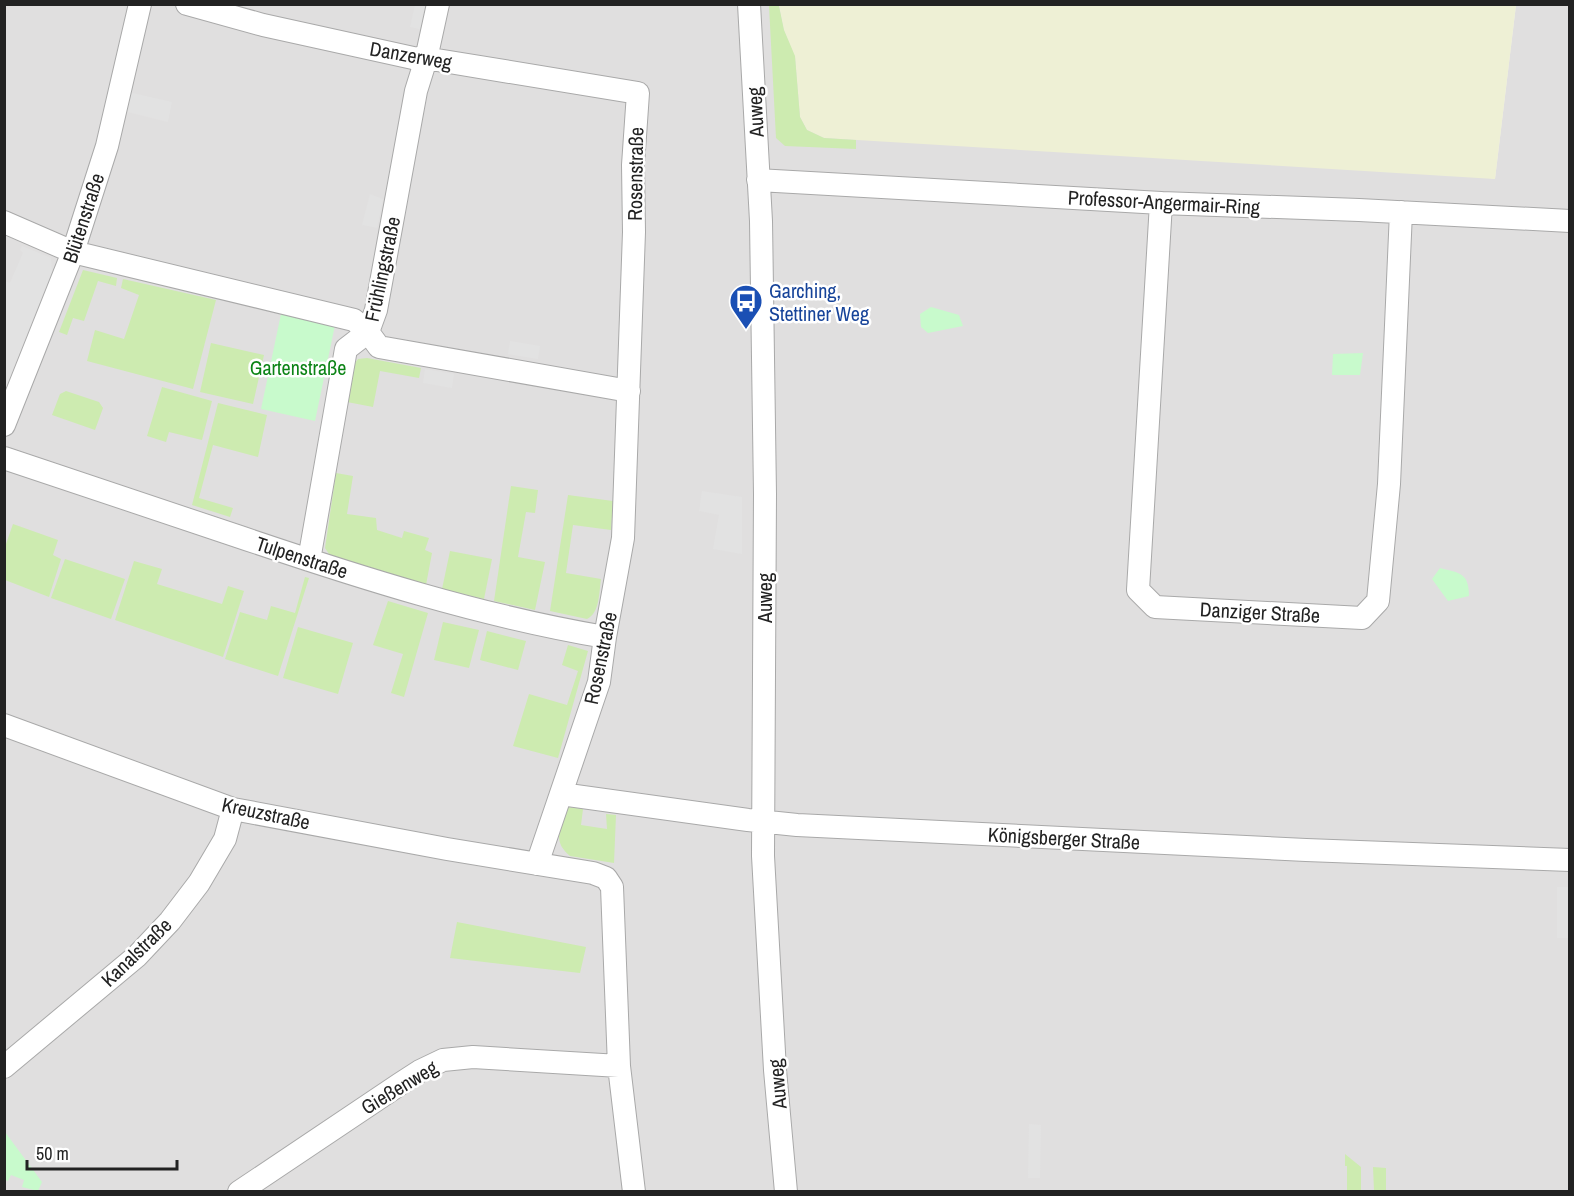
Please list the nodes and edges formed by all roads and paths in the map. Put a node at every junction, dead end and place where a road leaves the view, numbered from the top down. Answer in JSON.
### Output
{"nodes":[{"id":1,"x":140,"y":4,"type":"edge"},
{"id":2,"x":187,"y":4,"type":"edge"},
{"id":3,"x":438,"y":4,"type":"edge"},
{"id":4,"x":749,"y":4,"type":"edge"},
{"id":5,"x":426,"y":59,"type":"junction"},
{"id":6,"x":638,"y":93,"type":"joint"},
{"id":7,"x":758,"y":180,"type":"junction"},
{"id":8,"x":1161,"y":203,"type":"junction"},
{"id":9,"x":1401,"y":212,"type":"junction"},
{"id":10,"x":1569,"y":221,"type":"edge"},
{"id":11,"x":4,"y":222,"type":"edge"},
{"id":12,"x":73,"y":252,"type":"junction"},
{"id":13,"x":368,"y":332,"type":"junction"},
{"id":14,"x":629,"y":391,"type":"junction"},
{"id":15,"x":4,"y":425,"type":"edge"},
{"id":16,"x":4,"y":458,"type":"edge"},
{"id":17,"x":309,"y":560,"type":"junction"},
{"id":18,"x":606,"y":637,"type":"junction"},
{"id":19,"x":4,"y":725,"type":"edge"},
{"id":20,"x":561,"y":794,"type":"junction"},
{"id":21,"x":234,"y":809,"type":"junction"},
{"id":22,"x":763,"y":822,"type":"junction"},
{"id":23,"x":1569,"y":860,"type":"edge"},
{"id":24,"x":537,"y":864,"type":"junction"},
{"id":25,"x":619,"y":1066,"type":"junction"},
{"id":26,"x":4,"y":1067,"type":"edge"},
{"id":27,"x":239,"y":1191,"type":"edge"},
{"id":28,"x":634,"y":1191,"type":"edge"},
{"id":29,"x":786,"y":1191,"type":"edge"}],
"edges":[{"from":1,"to":12,"type":"street","name":"Blütenstraße"},
{"from":2,"to":5,"type":"street","name":"Danzerweg"},
{"from":3,"to":5,"type":"street","name":"Frühlingstraße"},
{"from":4,"to":7,"type":"street","name":"Auweg"},
{"from":5,"to":6,"type":"street","name":"Danzerweg"},
{"from":5,"to":13,"type":"street","name":"Frühlingstraße"},
{"from":6,"to":14,"type":"street","name":"Rosenstraße"},
{"from":7,"to":8,"type":"street","name":"Professor-Angermair-Ring"},
{"from":7,"to":22,"type":"street","name":"Auweg"},
{"from":8,"to":9,"type":"street","name":"Professor-Angermair-Ring"},
{"from":8,"to":9,"type":"street","name":"Danziger Straße"},
{"from":9,"to":10,"type":"street","name":"Professor-Angermair-Ring"},
{"from":11,"to":12,"type":"street"},
{"from":12,"to":13,"type":"street"},
{"from":12,"to":15,"type":"street","name":"Blütenstraße"},
{"from":13,"to":14,"type":"street"},
{"from":13,"to":17,"type":"street","name":"Frühlingstraße"},
{"from":14,"to":18,"type":"street","name":"Rosenstraße"},
{"from":16,"to":17,"type":"street","name":"Tulpenstraße"},
{"from":17,"to":18,"type":"street","name":"Tulpenstraße"},
{"from":18,"to":20,"type":"street","name":"Rosenstraße"},
{"from":19,"to":21,"type":"street","name":"Kreuzstraße"},
{"from":20,"to":22,"type":"street","name":"Königsberger Straße"},
{"from":20,"to":24,"type":"street","name":"Rosenstraße"},
{"from":21,"to":24,"type":"street","name":"Kreuzstraße"},
{"from":21,"to":26,"type":"street","name":"Kanalstraße"},
{"from":22,"to":23,"type":"street","name":"Königsberger Straße"},
{"from":22,"to":29,"type":"street","name":"Auweg"},
{"from":24,"to":25,"type":"street"},
{"from":25,"to":27,"type":"street","name":"Gießenweg"},
{"from":25,"to":28,"type":"street"}]}
